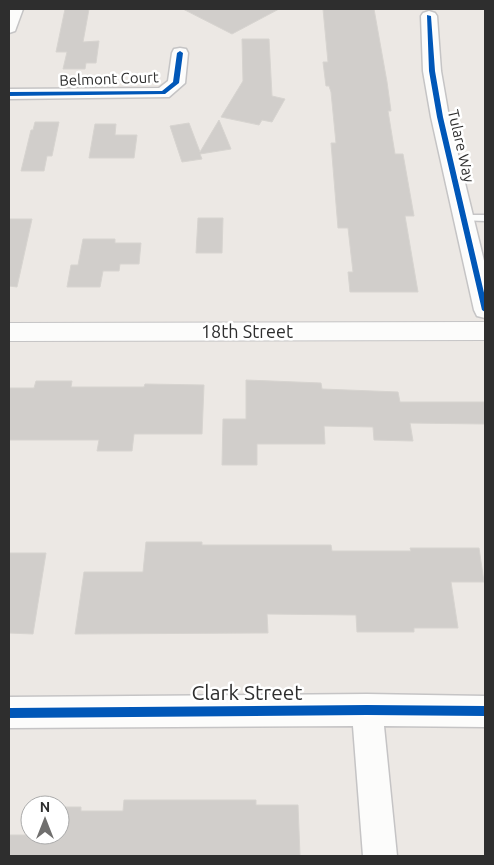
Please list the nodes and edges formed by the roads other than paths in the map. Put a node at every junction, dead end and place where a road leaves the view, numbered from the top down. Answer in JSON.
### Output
{"nodes":[{"id":1,"x":15,"y":9,"type":"edge"},
{"id":2,"x":429,"y":16,"type":"dead end"},
{"id":3,"x":9,"y":28,"type":"edge"},
{"id":4,"x":180,"y":53,"type":"dead end"},
{"id":5,"x":9,"y":94,"type":"edge"},
{"id":6,"x":464,"y":218,"type":"junction"},
{"id":7,"x":485,"y":218,"type":"edge"},
{"id":8,"x":485,"y":310,"type":"edge"},
{"id":9,"x":485,"y":330,"type":"edge"},
{"id":10,"x":9,"y":332,"type":"edge"},
{"id":11,"x":367,"y":710,"type":"junction"},
{"id":12,"x":485,"y":711,"type":"edge"},
{"id":13,"x":9,"y":713,"type":"edge"},
{"id":14,"x":380,"y":856,"type":"edge"}],
"edges":[{"from":1,"to":3,"type":"street"},
{"from":2,"to":6,"type":"street","name":"Tulare Way"},
{"from":4,"to":5,"type":"street","name":"Belmont Court"},
{"from":6,"to":7,"type":"lane"},
{"from":6,"to":8,"type":"street","name":"Tulare Way"},
{"from":9,"to":10,"type":"main road","name":"18th Street"},
{"from":11,"to":12,"type":"street","name":"Clark Street"},
{"from":11,"to":13,"type":"street","name":"Clark Street"},
{"from":11,"to":14,"type":"street"}]}
